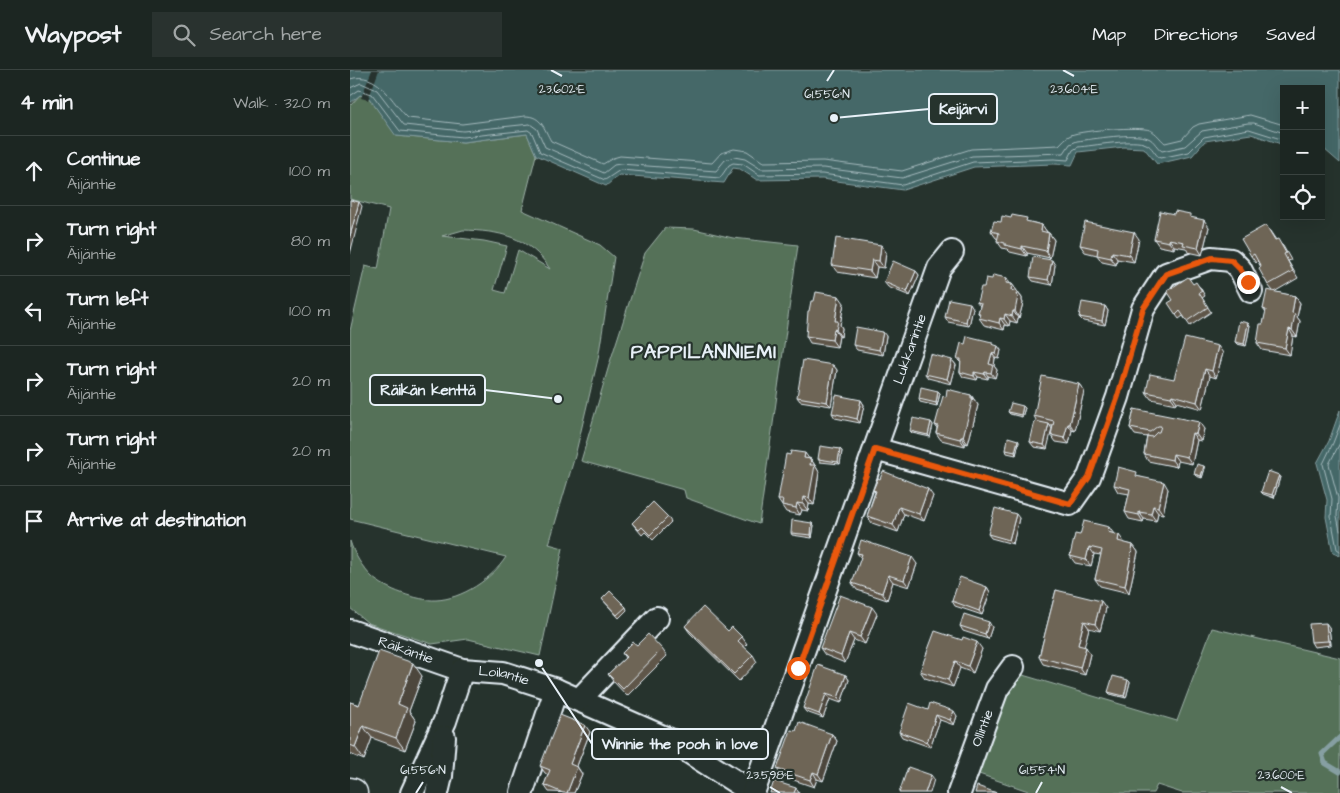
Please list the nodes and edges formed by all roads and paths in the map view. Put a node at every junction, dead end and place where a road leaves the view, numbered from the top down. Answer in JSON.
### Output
{"nodes":[{"id":1,"x":952,"y":252,"type":"dead end"},
{"id":2,"x":1251,"y":291,"type":"dead end"},
{"id":3,"x":875,"y":449,"type":"junction"},
{"id":4,"x":657,"y":618,"type":"dead end"},
{"id":5,"x":350,"y":631,"type":"edge"},
{"id":6,"x":1013,"y":668,"type":"dead end"},
{"id":7,"x":462,"y":670,"type":"junction"},
{"id":8,"x":556,"y":690,"type":"junction"},
{"id":9,"x":579,"y":700,"type":"junction"},
{"id":10,"x":445,"y":721,"type":"junction"},
{"id":11,"x":522,"y":792,"type":"edge"},
{"id":12,"x":412,"y":793,"type":"edge"},
{"id":13,"x":437,"y":793,"type":"edge"},
{"id":14,"x":753,"y":793,"type":"edge"},
{"id":15,"x":958,"y":793,"type":"edge"}],
"edges":[{"from":1,"to":3,"type":"street","name":"Lukkarintie"},
{"from":2,"to":3,"type":"street"},
{"from":3,"to":14,"type":"street","name":"Lukkarintie"},
{"from":4,"to":9,"type":"street"},
{"from":5,"to":7,"type":"street","name":"Räikäntie"},
{"from":6,"to":15,"type":"street","name":"Ollintie"},
{"from":7,"to":8,"type":"street","name":"Loilantie"},
{"from":7,"to":10,"type":"street","name":"Loilantie"},
{"from":8,"to":9,"type":"street","name":"Loilantie"},
{"from":8,"to":11,"type":"street"},
{"from":9,"to":14,"type":"street","name":"Loilantie"},
{"from":10,"to":12,"type":"street","name":"Loilantie"},
{"from":10,"to":13,"type":"street","name":"Loilantie"}]}
